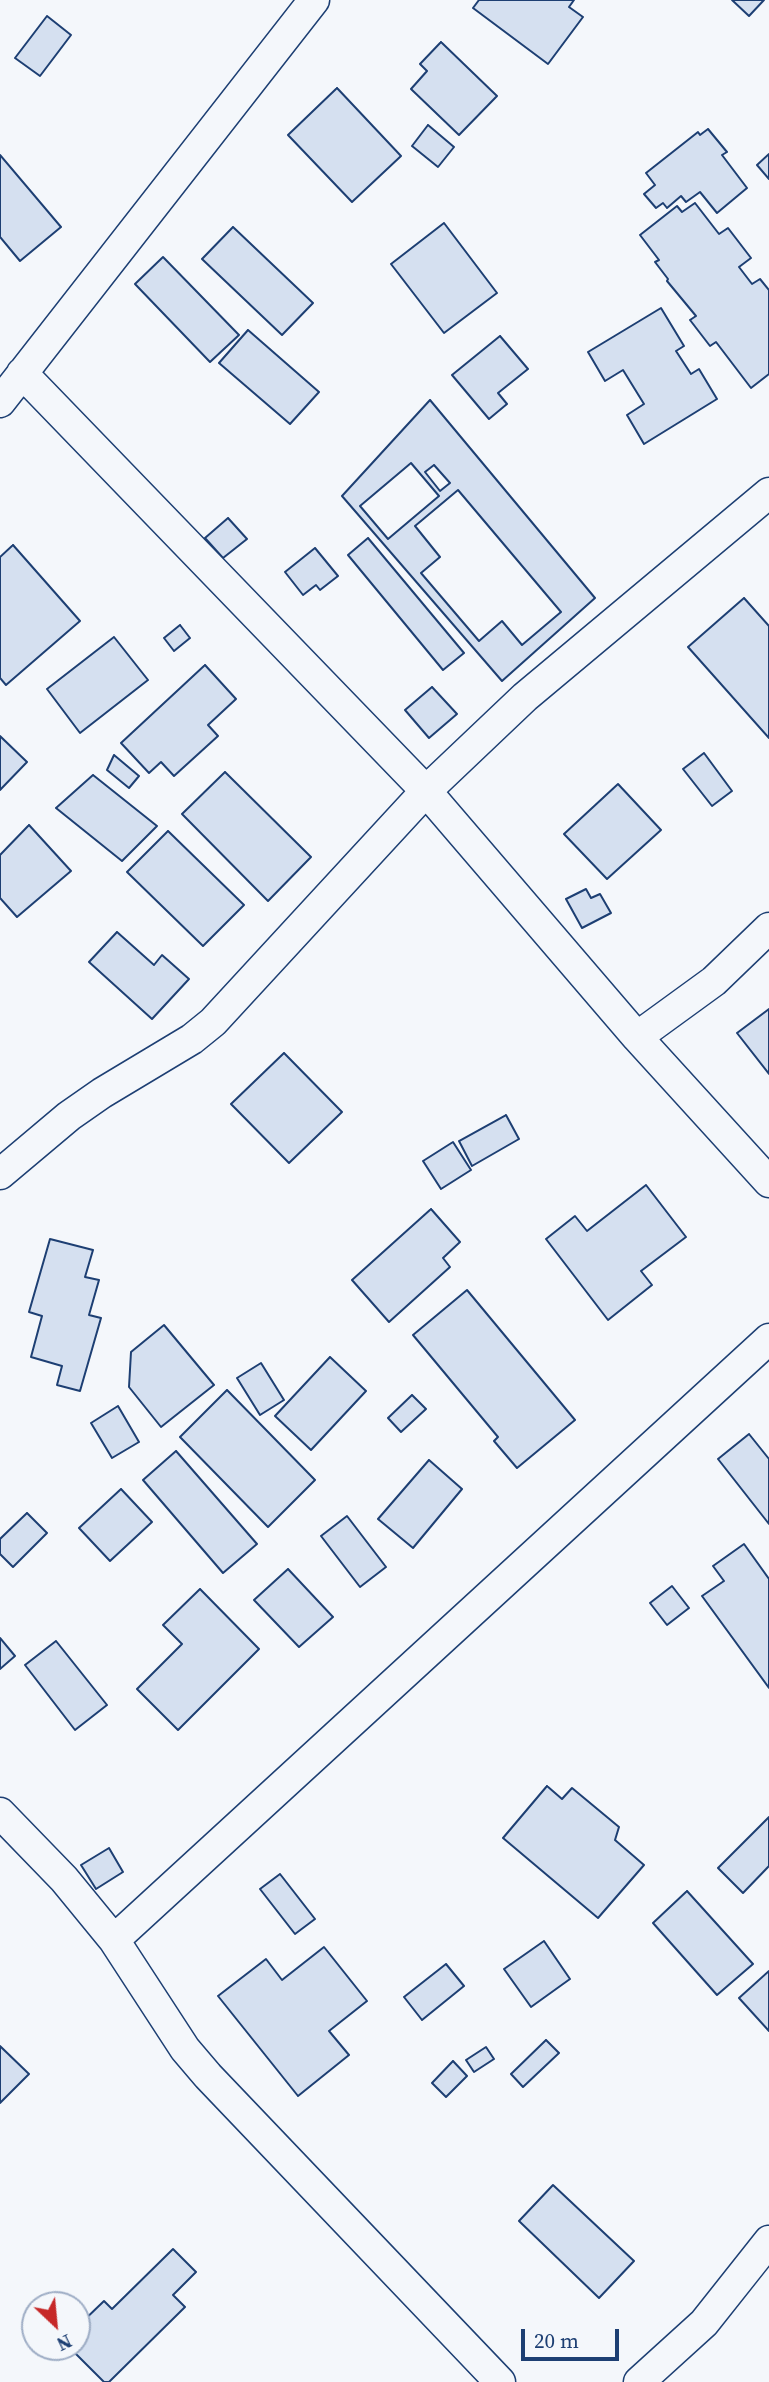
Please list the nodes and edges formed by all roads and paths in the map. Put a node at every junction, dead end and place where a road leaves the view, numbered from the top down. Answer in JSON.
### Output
{"nodes":[{"id":1,"x":314,"y":0,"type":"edge"},
{"id":2,"x":22,"y":373,"type":"junction"},
{"id":3,"x":0,"y":402,"type":"edge"},
{"id":4,"x":769,"y":493,"type":"edge"},
{"id":5,"x":426,"y":791,"type":"junction"},
{"id":6,"x":769,"y":928,"type":"edge"},
{"id":7,"x":637,"y":1037,"type":"junction"},
{"id":8,"x":0,"y":1174,"type":"edge"},
{"id":9,"x":769,"y":1182,"type":"edge"},
{"id":10,"x":769,"y":1339,"type":"edge"},
{"id":11,"x":0,"y":1813,"type":"edge"},
{"id":12,"x":114,"y":1940,"type":"junction"},
{"id":13,"x":769,"y":2241,"type":"edge"},
{"id":14,"x":500,"y":2382,"type":"edge"},
{"id":15,"x":639,"y":2382,"type":"edge"}],
"edges":[{"from":1,"to":2,"type":"street"},
{"from":2,"to":3,"type":"street"},
{"from":2,"to":5,"type":"street"},
{"from":4,"to":5,"type":"street"},
{"from":5,"to":7,"type":"street"},
{"from":5,"to":8,"type":"street"},
{"from":6,"to":7,"type":"street"},
{"from":7,"to":9,"type":"street"},
{"from":10,"to":12,"type":"street"},
{"from":11,"to":12,"type":"street"},
{"from":12,"to":14,"type":"street"},
{"from":13,"to":15,"type":"street"}]}
